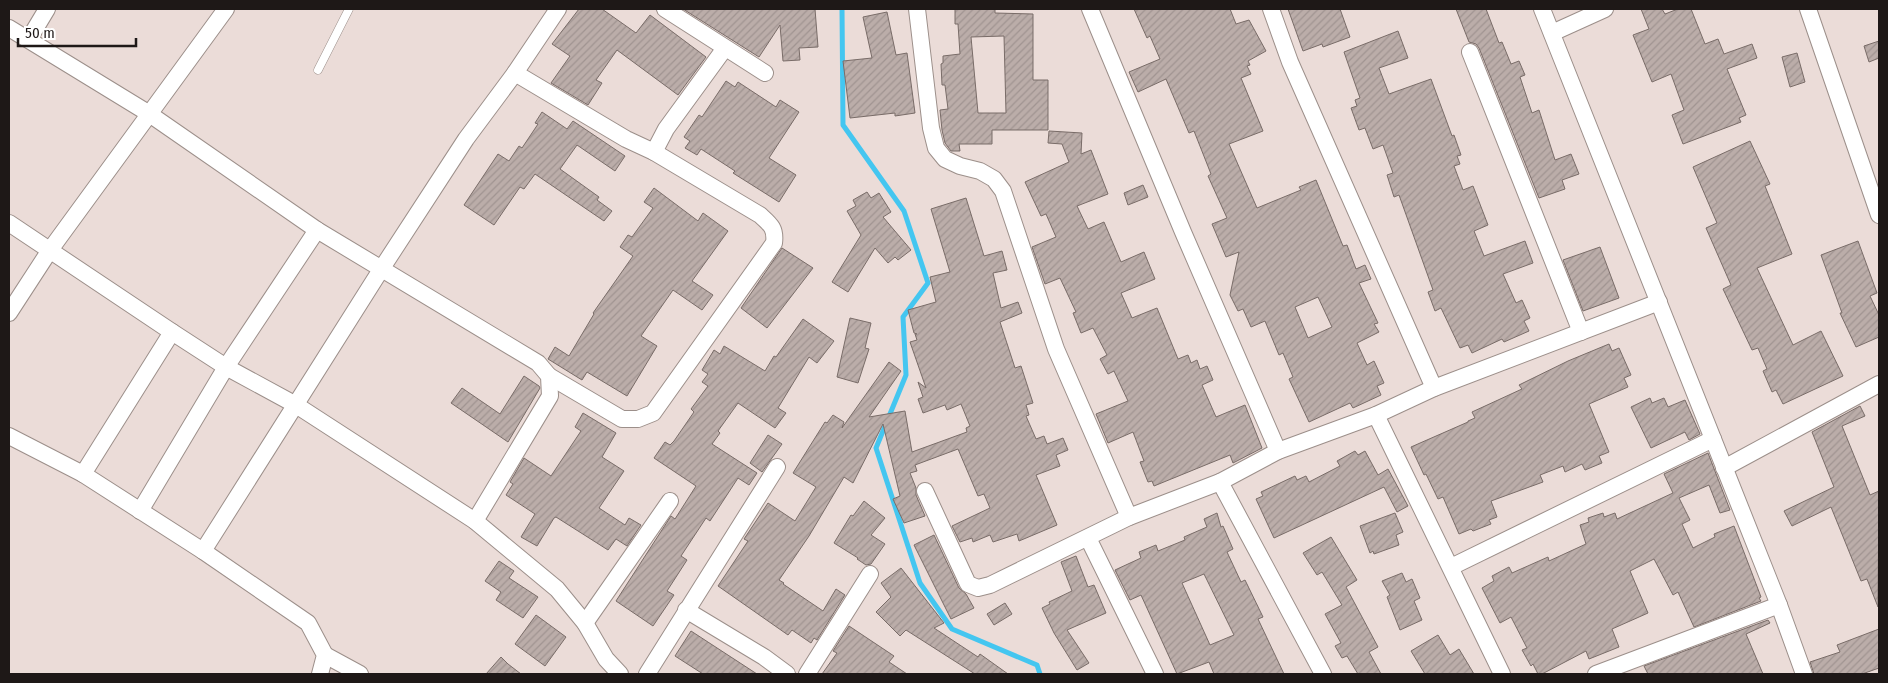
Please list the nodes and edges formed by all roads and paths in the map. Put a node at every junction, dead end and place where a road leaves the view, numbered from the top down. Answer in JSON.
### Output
{"nodes":[{"id":1,"x":47,"y":9,"type":"edge"},
{"id":2,"x":226,"y":9,"type":"edge"},
{"id":3,"x":349,"y":9,"type":"edge"},
{"id":4,"x":558,"y":9,"type":"edge"},
{"id":5,"x":665,"y":9,"type":"edge"},
{"id":6,"x":916,"y":9,"type":"edge"},
{"id":7,"x":1090,"y":9,"type":"edge"},
{"id":8,"x":1271,"y":9,"type":"edge"},
{"id":9,"x":1542,"y":9,"type":"edge"},
{"id":10,"x":1605,"y":9,"type":"edge"},
{"id":11,"x":1808,"y":9,"type":"edge"},
{"id":12,"x":9,"y":28,"type":"edge"},
{"id":13,"x":1552,"y":32,"type":"junction"},
{"id":14,"x":29,"y":39,"type":"junction"},
{"id":15,"x":725,"y":48,"type":"junction"},
{"id":16,"x":1470,"y":52,"type":"dead end"},
{"id":17,"x":318,"y":70,"type":"dead end"},
{"id":18,"x":516,"y":73,"type":"junction"},
{"id":19,"x":764,"y":73,"type":"dead end"},
{"id":20,"x":148,"y":113,"type":"junction"},
{"id":21,"x":654,"y":152,"type":"junction"},
{"id":22,"x":1879,"y":215,"type":"edge"},
{"id":23,"x":9,"y":223,"type":"edge"},
{"id":24,"x":317,"y":230,"type":"junction"},
{"id":25,"x":50,"y":250,"type":"junction"},
{"id":26,"x":382,"y":268,"type":"junction"},
{"id":27,"x":1659,"y":302,"type":"junction"},
{"id":28,"x":9,"y":313,"type":"edge"},
{"id":29,"x":172,"y":332,"type":"junction"},
{"id":30,"x":1581,"y":332,"type":"junction"},
{"id":31,"x":226,"y":367,"type":"junction"},
{"id":32,"x":549,"y":376,"type":"junction"},
{"id":33,"x":1879,"y":384,"type":"edge"},
{"id":34,"x":1434,"y":388,"type":"junction"},
{"id":35,"x":296,"y":405,"type":"junction"},
{"id":36,"x":1376,"y":415,"type":"junction"},
{"id":37,"x":9,"y":436,"type":"edge"},
{"id":38,"x":1713,"y":439,"type":"junction"},
{"id":39,"x":1278,"y":452,"type":"junction"},
{"id":40,"x":777,"y":467,"type":"dead end"},
{"id":41,"x":1724,"y":468,"type":"junction"},
{"id":42,"x":82,"y":474,"type":"junction"},
{"id":43,"x":1220,"y":482,"type":"junction"},
{"id":44,"x":925,"y":491,"type":"dead end"},
{"id":45,"x":670,"y":502,"type":"dead end"},
{"id":46,"x":140,"y":511,"type":"junction"},
{"id":47,"x":1129,"y":517,"type":"junction"},
{"id":48,"x":475,"y":521,"type":"junction"},
{"id":49,"x":1088,"y":538,"type":"junction"},
{"id":50,"x":202,"y":552,"type":"junction"},
{"id":51,"x":1451,"y":567,"type":"junction"},
{"id":52,"x":870,"y":574,"type":"dead end"},
{"id":53,"x":1780,"y":605,"type":"junction"},
{"id":54,"x":686,"y":610,"type":"junction"},
{"id":55,"x":585,"y":623,"type":"junction"},
{"id":56,"x":325,"y":655,"type":"junction"},
{"id":57,"x":320,"y":674,"type":"edge"},
{"id":58,"x":360,"y":674,"type":"edge"},
{"id":59,"x":620,"y":674,"type":"edge"},
{"id":60,"x":646,"y":674,"type":"edge"},
{"id":61,"x":787,"y":674,"type":"edge"},
{"id":62,"x":807,"y":674,"type":"edge"},
{"id":63,"x":1155,"y":674,"type":"edge"},
{"id":64,"x":1323,"y":674,"type":"edge"},
{"id":65,"x":1502,"y":674,"type":"edge"},
{"id":66,"x":1596,"y":674,"type":"edge"},
{"id":67,"x":1804,"y":674,"type":"edge"}],
"edges":[{"from":1,"to":14,"type":"street"},
{"from":2,"to":20,"type":"street"},
{"from":3,"to":17,"type":"lane"},
{"from":4,"to":18,"type":"street"},
{"from":5,"to":15,"type":"street"},
{"from":6,"to":47,"type":"street"},
{"from":7,"to":39,"type":"street"},
{"from":8,"to":34,"type":"street"},
{"from":9,"to":13,"type":"street"},
{"from":10,"to":13,"type":"street"},
{"from":11,"to":22,"type":"street"},
{"from":12,"to":14,"type":"street"},
{"from":13,"to":27,"type":"street"},
{"from":14,"to":20,"type":"street"},
{"from":15,"to":19,"type":"street"},
{"from":15,"to":21,"type":"street"},
{"from":16,"to":30,"type":"street"},
{"from":18,"to":21,"type":"street"},
{"from":18,"to":26,"type":"street"},
{"from":20,"to":24,"type":"street"},
{"from":20,"to":25,"type":"street"},
{"from":21,"to":32,"type":"street"},
{"from":23,"to":25,"type":"street"},
{"from":24,"to":26,"type":"street"},
{"from":24,"to":31,"type":"street"},
{"from":25,"to":28,"type":"street"},
{"from":25,"to":29,"type":"street"},
{"from":26,"to":32,"type":"street"},
{"from":26,"to":35,"type":"street"},
{"from":27,"to":30,"type":"street"},
{"from":27,"to":38,"type":"street"},
{"from":29,"to":31,"type":"street"},
{"from":29,"to":42,"type":"street"},
{"from":30,"to":34,"type":"street"},
{"from":31,"to":35,"type":"street"},
{"from":31,"to":46,"type":"street"},
{"from":32,"to":48,"type":"street"},
{"from":33,"to":41,"type":"street"},
{"from":34,"to":36,"type":"street"},
{"from":35,"to":48,"type":"street"},
{"from":35,"to":50,"type":"street"},
{"from":36,"to":39,"type":"street"},
{"from":36,"to":51,"type":"street"},
{"from":37,"to":42,"type":"street"},
{"from":38,"to":41,"type":"street"},
{"from":38,"to":51,"type":"street"},
{"from":39,"to":43,"type":"street"},
{"from":40,"to":54,"type":"street"},
{"from":41,"to":53,"type":"street"},
{"from":42,"to":46,"type":"street"},
{"from":43,"to":47,"type":"street"},
{"from":43,"to":64,"type":"street"},
{"from":44,"to":49,"type":"street"},
{"from":45,"to":55,"type":"street"},
{"from":46,"to":50,"type":"street"},
{"from":47,"to":49,"type":"street"},
{"from":48,"to":55,"type":"street"},
{"from":49,"to":63,"type":"street"},
{"from":50,"to":56,"type":"street"},
{"from":51,"to":65,"type":"street"},
{"from":52,"to":62,"type":"street"},
{"from":53,"to":66,"type":"street"},
{"from":53,"to":67,"type":"street"},
{"from":54,"to":60,"type":"street"},
{"from":54,"to":61,"type":"street"},
{"from":55,"to":59,"type":"street"},
{"from":56,"to":57,"type":"street"},
{"from":56,"to":58,"type":"street"}]}
